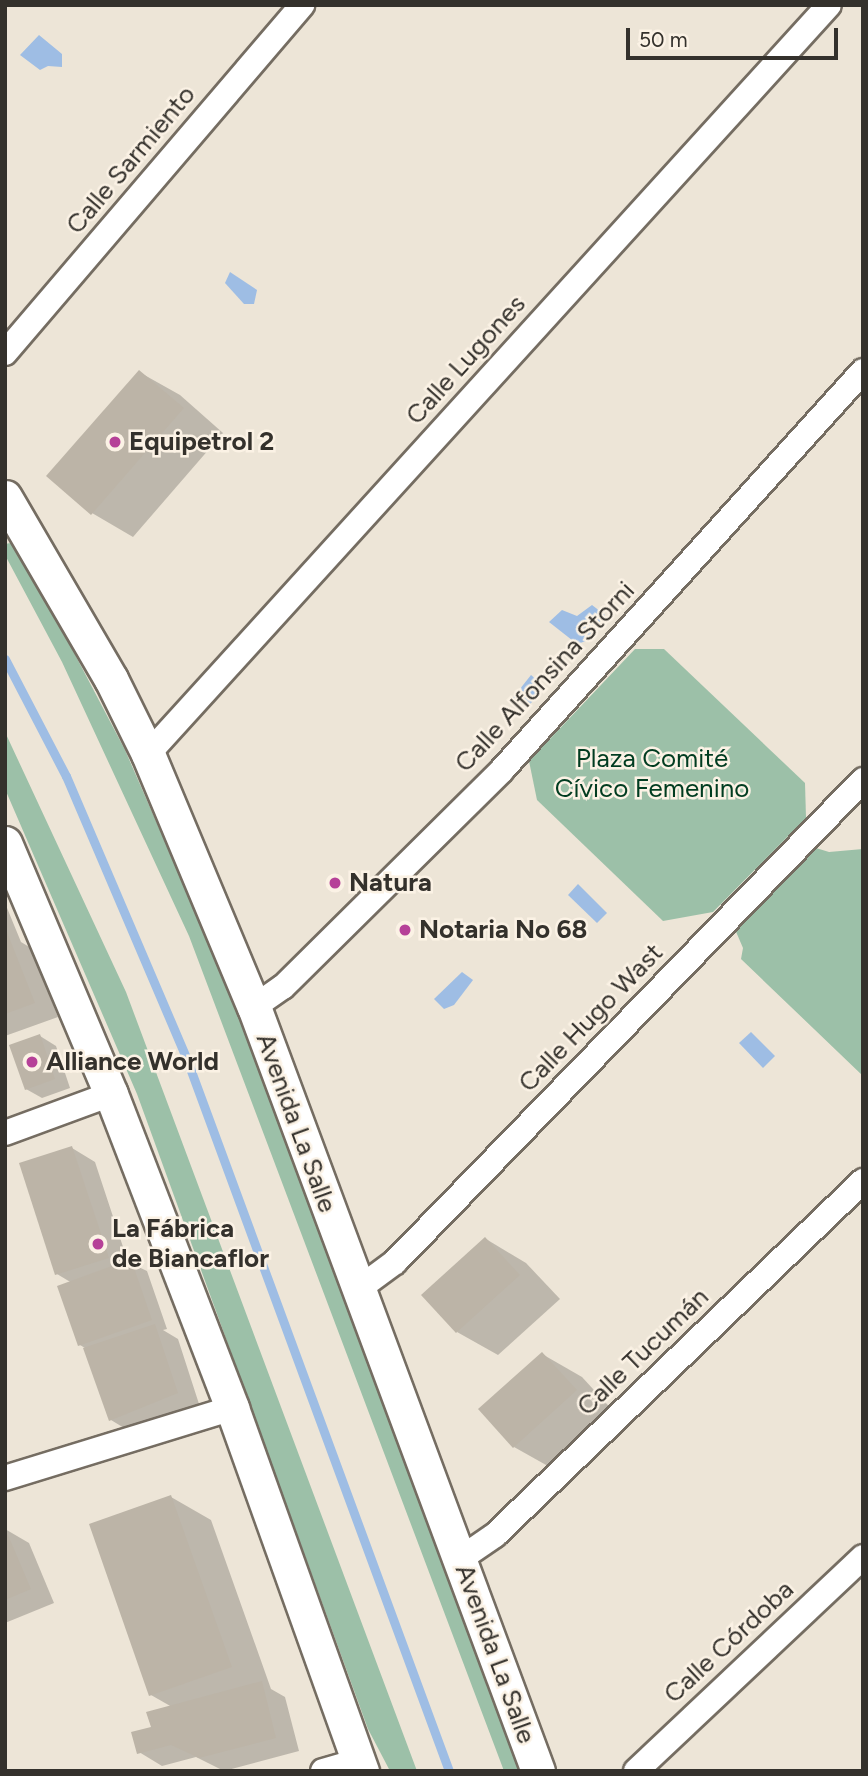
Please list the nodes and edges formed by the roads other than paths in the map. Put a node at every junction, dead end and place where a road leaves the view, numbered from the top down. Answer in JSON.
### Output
{"nodes":[{"id":1,"x":302,"y":5,"type":"edge"},
{"id":2,"x":829,"y":5,"type":"edge"},
{"id":3,"x":5,"y":354,"type":"edge"},
{"id":4,"x":863,"y":371,"type":"edge"},
{"id":5,"x":7,"y":504,"type":"edge"},
{"id":6,"x":148,"y":754,"type":"junction"},
{"id":7,"x":863,"y":780,"type":"edge"},
{"id":8,"x":5,"y":843,"type":"edge"},
{"id":9,"x":254,"y":1007,"type":"junction"},
{"id":10,"x":111,"y":1094,"type":"junction"},
{"id":11,"x":5,"y":1133,"type":"edge"},
{"id":12,"x":863,"y":1181,"type":"edge"},
{"id":13,"x":357,"y":1290,"type":"junction"},
{"id":14,"x":232,"y":1408,"type":"junction"},
{"id":15,"x":5,"y":1479,"type":"edge"},
{"id":16,"x":863,"y":1557,"type":"edge"},
{"id":17,"x":460,"y":1559,"type":"junction"},
{"id":18,"x":361,"y":1766,"type":"edge"},
{"id":19,"x":323,"y":1771,"type":"edge"},
{"id":20,"x":538,"y":1771,"type":"edge"},
{"id":21,"x":636,"y":1771,"type":"edge"}],
"edges":[{"from":1,"to":3,"type":"street","name":"Calle Sarmiento"},
{"from":2,"to":6,"type":"street","name":"Calle Lugones"},
{"from":4,"to":9,"type":"street","name":"Calle Alfonsina Storni"},
{"from":5,"to":6,"type":"main road","name":"Avenida La Salle"},
{"from":6,"to":9,"type":"main road","name":"Avenida La Salle"},
{"from":7,"to":13,"type":"street","name":"Calle Hugo Wast"},
{"from":8,"to":10,"type":"main road"},
{"from":9,"to":13,"type":"main road","name":"Avenida La Salle"},
{"from":10,"to":11,"type":"street"},
{"from":10,"to":14,"type":"main road"},
{"from":12,"to":17,"type":"street","name":"Calle Tucumán"},
{"from":13,"to":17,"type":"main road","name":"Avenida La Salle"},
{"from":14,"to":15,"type":"street"},
{"from":14,"to":18,"type":"main road"},
{"from":16,"to":21,"type":"street","name":"Calle Córdoba"},
{"from":17,"to":20,"type":"main road","name":"Avenida La Salle"},
{"from":18,"to":19,"type":"street"}]}
